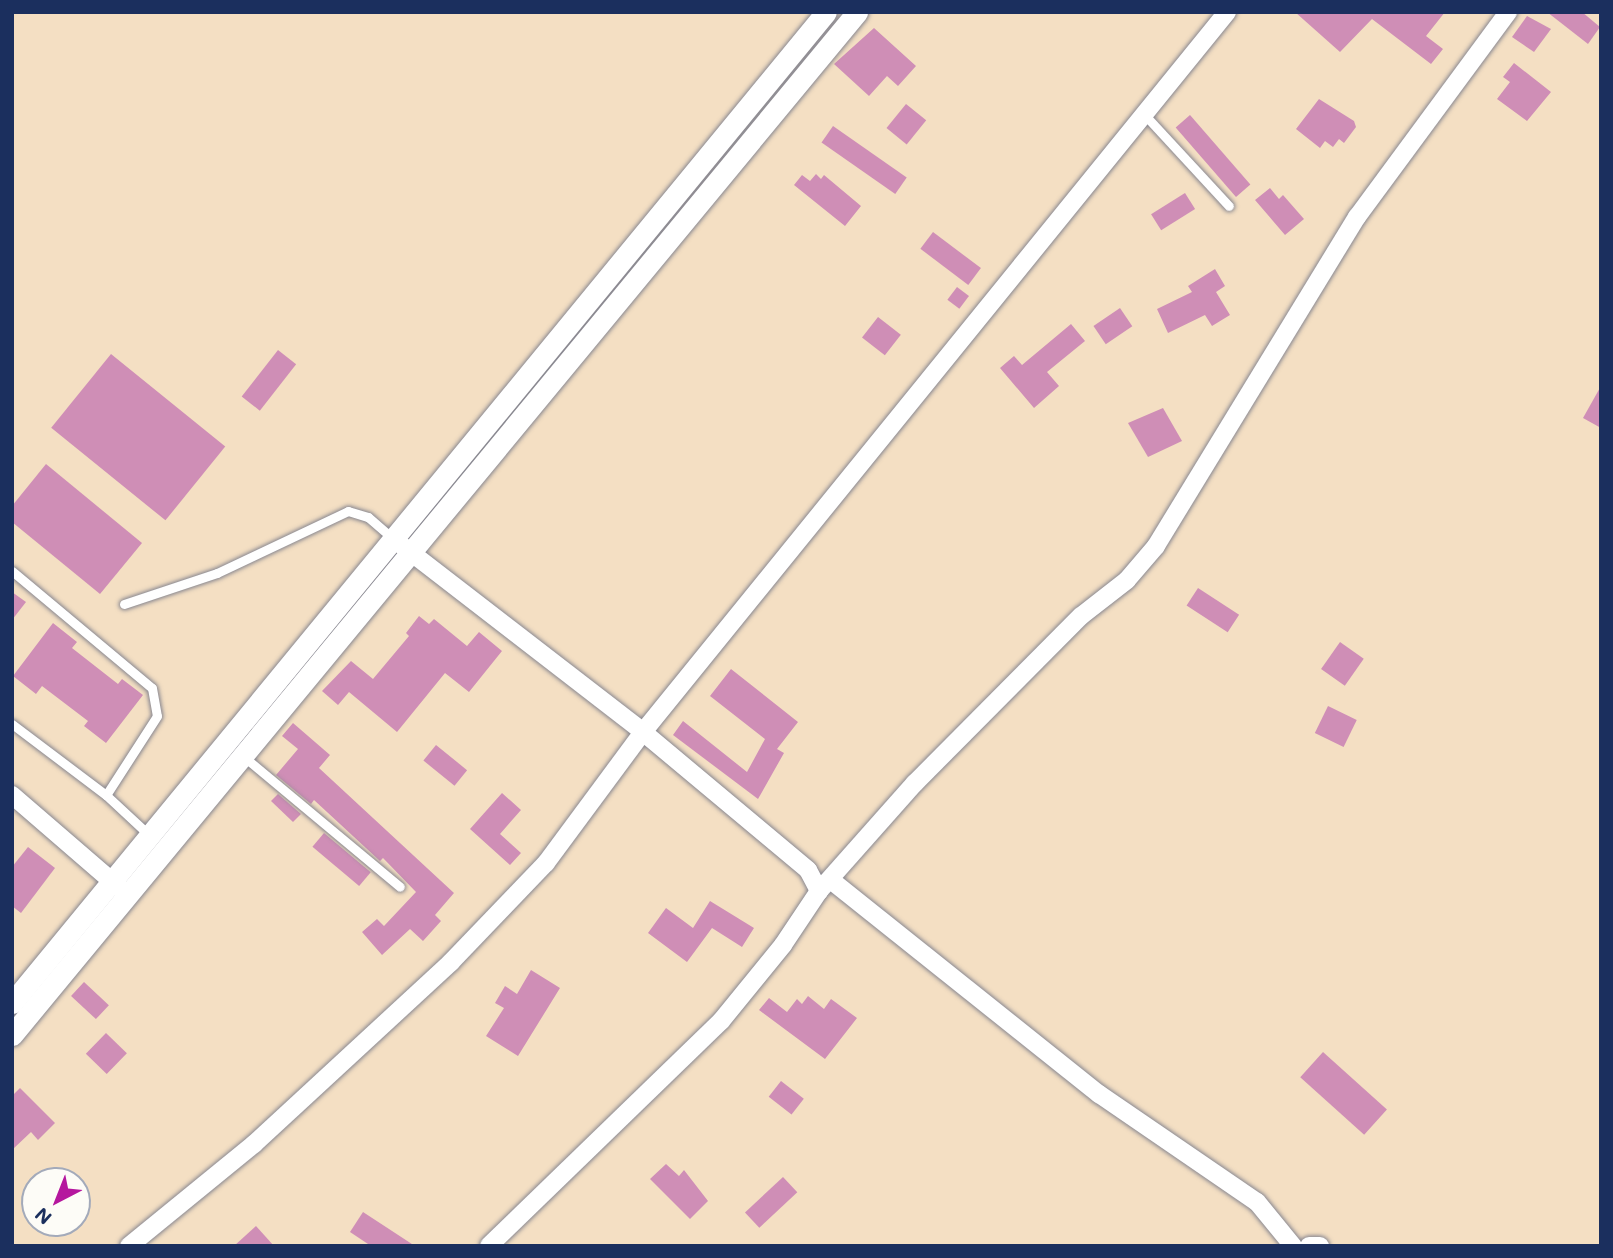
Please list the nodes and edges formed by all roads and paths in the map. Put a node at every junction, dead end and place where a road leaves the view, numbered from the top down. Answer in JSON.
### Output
{"nodes":[{"id":1,"x":826,"y":12,"type":"edge"},
{"id":2,"x":857,"y":12,"type":"edge"},
{"id":3,"x":1227,"y":12,"type":"edge"},
{"id":4,"x":1508,"y":12,"type":"edge"},
{"id":5,"x":1144,"y":114,"type":"junction"},
{"id":6,"x":1230,"y":206,"type":"dead end"},
{"id":7,"x":391,"y":537,"type":"junction"},
{"id":8,"x":410,"y":552,"type":"junction"},
{"id":9,"x":12,"y":571,"type":"edge"},
{"id":10,"x":124,"y":604,"type":"dead end"},
{"id":11,"x":12,"y":724,"type":"edge"},
{"id":12,"x":643,"y":732,"type":"junction"},
{"id":13,"x":242,"y":755,"type":"junction"},
{"id":14,"x":12,"y":795,"type":"edge"},
{"id":15,"x":106,"y":795,"type":"junction"},
{"id":16,"x":149,"y":835,"type":"junction"},
{"id":17,"x":825,"y":886,"type":"junction"},
{"id":18,"x":400,"y":887,"type":"dead end"},
{"id":19,"x":120,"y":888,"type":"junction"},
{"id":20,"x":12,"y":1003,"type":"edge"},
{"id":21,"x":12,"y":1035,"type":"edge"},
{"id":22,"x":129,"y":1246,"type":"edge"},
{"id":23,"x":489,"y":1246,"type":"edge"},
{"id":24,"x":1293,"y":1246,"type":"edge"},
{"id":25,"x":1309,"y":1246,"type":"edge"},
{"id":26,"x":1320,"y":1246,"type":"edge"}],
"edges":[{"from":1,"to":7,"type":"street"},
{"from":2,"to":8,"type":"street"},
{"from":3,"to":5,"type":"street"},
{"from":4,"to":17,"type":"street"},
{"from":5,"to":6,"type":"lane"},
{"from":5,"to":12,"type":"street"},
{"from":7,"to":8,"type":"street"},
{"from":7,"to":10,"type":"lane"},
{"from":7,"to":16,"type":"street"},
{"from":8,"to":12,"type":"street"},
{"from":8,"to":13,"type":"street"},
{"from":9,"to":15,"type":"lane"},
{"from":11,"to":15,"type":"lane"},
{"from":12,"to":17,"type":"street"},
{"from":12,"to":22,"type":"street"},
{"from":13,"to":18,"type":"lane"},
{"from":13,"to":19,"type":"street"},
{"from":14,"to":19,"type":"street"},
{"from":15,"to":16,"type":"lane"},
{"from":16,"to":19,"type":"street"},
{"from":17,"to":23,"type":"street"},
{"from":17,"to":24,"type":"street"},
{"from":19,"to":20,"type":"street"},
{"from":19,"to":21,"type":"street"},
{"from":25,"to":26,"type":"street"}]}
